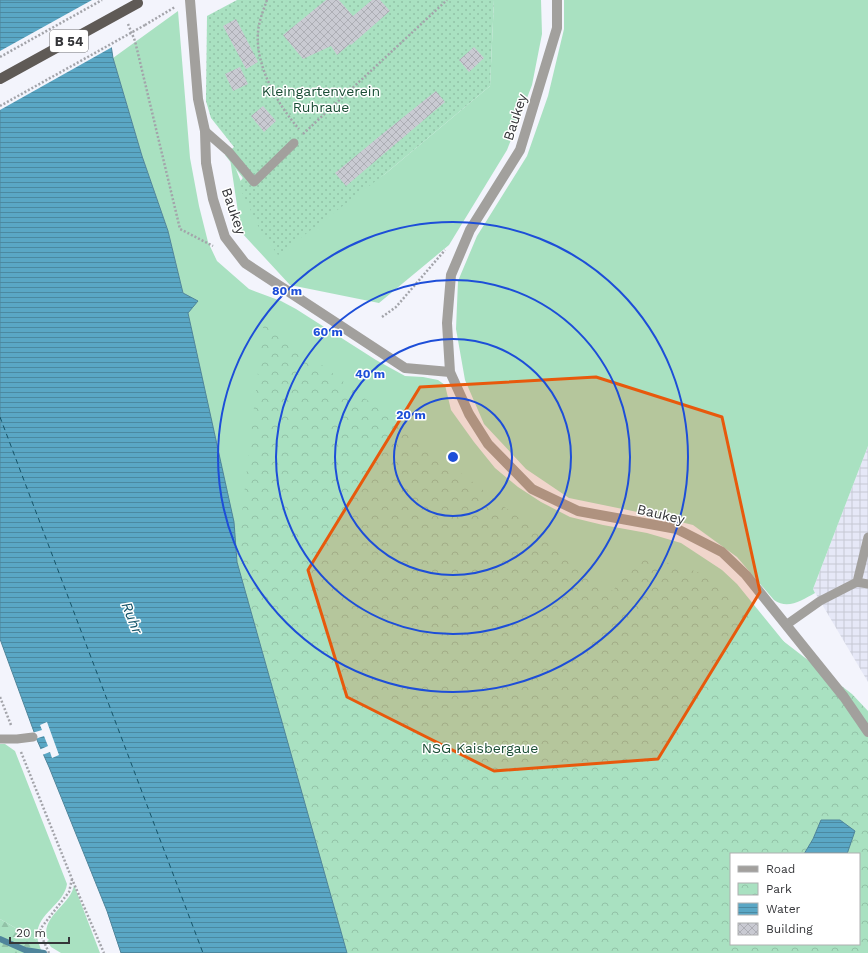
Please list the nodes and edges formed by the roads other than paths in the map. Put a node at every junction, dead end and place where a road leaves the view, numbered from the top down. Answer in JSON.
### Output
{"nodes":[{"id":1,"x":557,"y":0,"type":"edge"},
{"id":2,"x":186,"y":2,"type":"edge"},
{"id":3,"x":138,"y":3,"type":"dead end"},
{"id":4,"x":0,"y":79,"type":"edge"},
{"id":5,"x":205,"y":131,"type":"junction"},
{"id":6,"x":294,"y":143,"type":"dead end"},
{"id":7,"x":450,"y":372,"type":"junction"},
{"id":8,"x":868,"y":537,"type":"edge"},
{"id":9,"x":857,"y":582,"type":"junction"},
{"id":10,"x":868,"y":584,"type":"edge"},
{"id":11,"x":786,"y":625,"type":"junction"},
{"id":12,"x":868,"y":732,"type":"edge"},
{"id":13,"x":33,"y":737,"type":"dead end"},
{"id":14,"x":0,"y":739,"type":"edge"}],
"edges":[{"from":1,"to":7,"type":"street","name":"Baukey"},
{"from":2,"to":5,"type":"street","name":"Baukey"},
{"from":3,"to":4,"type":"main road","number":"B 54","bridge":true},
{"from":5,"to":6,"type":"lane"},
{"from":5,"to":7,"type":"street","name":"Baukey"},
{"from":7,"to":11,"type":"street","name":"Baukey"},
{"from":8,"to":9,"type":"lane"},
{"from":9,"to":10,"type":"lane"},
{"from":9,"to":11,"type":"lane"},
{"from":11,"to":12,"type":"street","name":"Baukey"},
{"from":13,"to":14,"type":"lane"}]}
